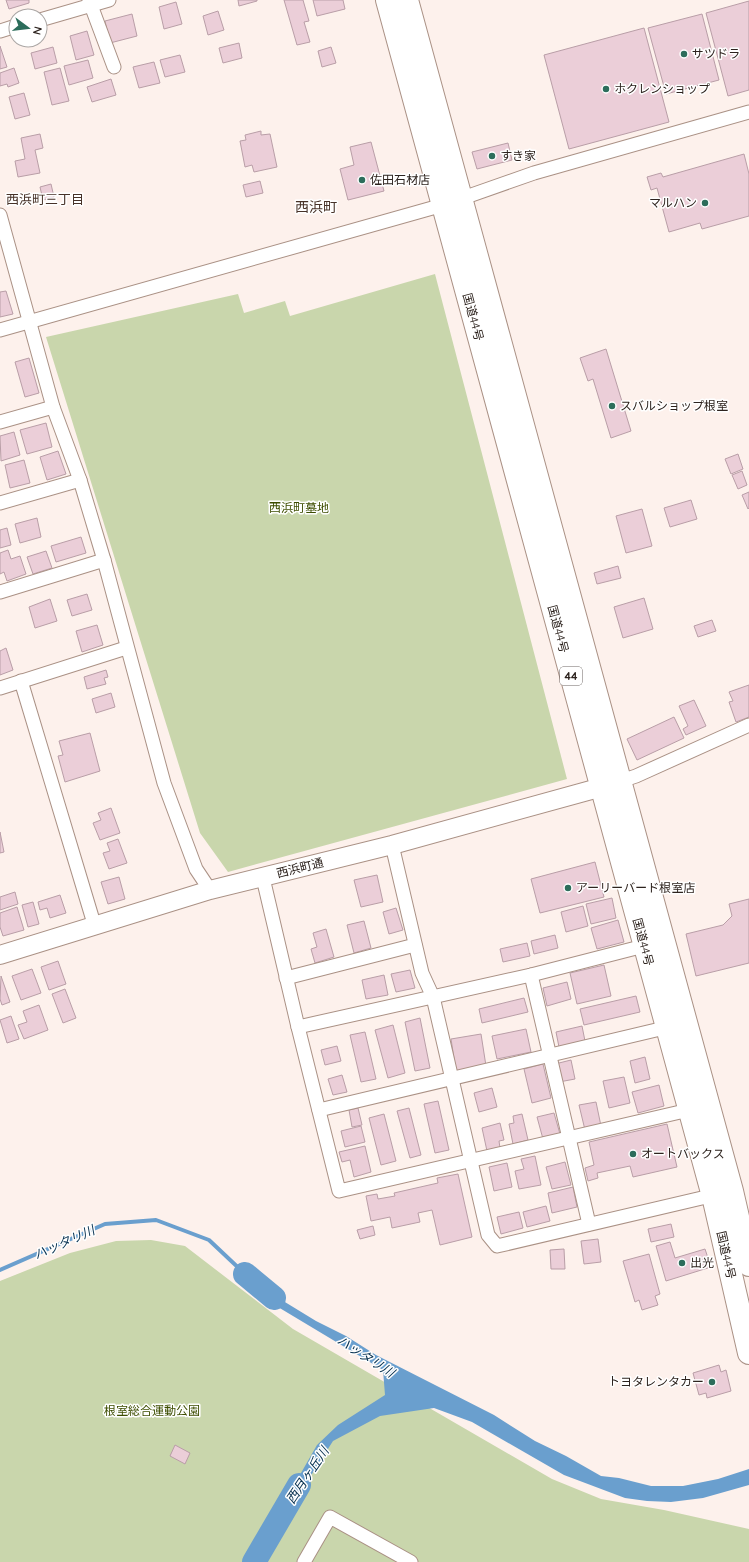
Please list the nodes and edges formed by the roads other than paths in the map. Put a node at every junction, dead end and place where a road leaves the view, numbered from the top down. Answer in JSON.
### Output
{"nodes":[{"id":1,"x":109,"y":0,"type":"edge"},
{"id":2,"x":387,"y":0,"type":"edge"},
{"id":3,"x":407,"y":0,"type":"edge"},
{"id":4,"x":90,"y":3,"type":"edge"},
{"id":5,"x":48,"y":17,"type":"edge"},
{"id":6,"x":114,"y":67,"type":"dead end"},
{"id":7,"x":749,"y":112,"type":"edge"},
{"id":8,"x":452,"y":201,"type":"junction"},
{"id":9,"x":0,"y":214,"type":"edge"},
{"id":10,"x":5,"y":250,"type":"edge"},
{"id":11,"x":29,"y":320,"type":"junction"},
{"id":12,"x":0,"y":330,"type":"edge"},
{"id":13,"x":53,"y":407,"type":"junction"},
{"id":14,"x":0,"y":422,"type":"edge"},
{"id":15,"x":80,"y":480,"type":"junction"},
{"id":16,"x":0,"y":503,"type":"edge"},
{"id":17,"x":104,"y":560,"type":"junction"},
{"id":18,"x":0,"y":592,"type":"edge"},
{"id":19,"x":126,"y":648,"type":"junction"},
{"id":20,"x":21,"y":681,"type":"junction"},
{"id":21,"x":0,"y":688,"type":"edge"},
{"id":22,"x":749,"y":724,"type":"edge"},
{"id":23,"x":611,"y":784,"type":"junction"},
{"id":24,"x":392,"y":845,"type":"junction"},
{"id":25,"x":263,"y":878,"type":"junction"},
{"id":26,"x":210,"y":890,"type":"junction"},
{"id":27,"x":94,"y":927,"type":"junction"},
{"id":28,"x":415,"y":945,"type":"junction"},
{"id":29,"x":644,"y":946,"type":"junction"},
{"id":30,"x":0,"y":955,"type":"edge"},
{"id":31,"x":531,"y":974,"type":"junction"},
{"id":32,"x":286,"y":978,"type":"junction"},
{"id":33,"x":433,"y":998,"type":"junction"},
{"id":34,"x":676,"y":1025,"type":"junction"},
{"id":35,"x":298,"y":1027,"type":"junction"},
{"id":36,"x":551,"y":1056,"type":"junction"},
{"id":37,"x":452,"y":1078,"type":"junction"},
{"id":38,"x":319,"y":1110,"type":"junction"},
{"id":39,"x":689,"y":1110,"type":"junction"},
{"id":40,"x":570,"y":1139,"type":"junction"},
{"id":41,"x":471,"y":1161,"type":"junction"},
{"id":42,"x":722,"y":1194,"type":"junction"},
{"id":43,"x":589,"y":1224,"type":"junction"},
{"id":44,"x":749,"y":1265,"type":"edge"},
{"id":45,"x":749,"y":1353,"type":"edge"},
{"id":46,"x":304,"y":1562,"type":"edge"},
{"id":47,"x":411,"y":1562,"type":"edge"}],
"edges":[{"from":1,"to":4,"type":"street"},
{"from":2,"to":8,"type":"highway","name":"国道44号","number":"44"},
{"from":3,"to":8,"type":"highway","name":"国道44号","number":"44"},
{"from":4,"to":5,"type":"street"},
{"from":4,"to":6,"type":"street"},
{"from":7,"to":8,"type":"street"},
{"from":8,"to":11,"type":"street"},
{"from":8,"to":23,"type":"highway","name":"国道44号","number":"44"},
{"from":9,"to":10,"type":"street"},
{"from":10,"to":11,"type":"street"},
{"from":11,"to":12,"type":"street"},
{"from":11,"to":13,"type":"street"},
{"from":13,"to":14,"type":"street"},
{"from":13,"to":15,"type":"street"},
{"from":15,"to":16,"type":"street"},
{"from":15,"to":17,"type":"street"},
{"from":17,"to":18,"type":"street"},
{"from":17,"to":19,"type":"street"},
{"from":19,"to":20,"type":"street"},
{"from":19,"to":26,"type":"street"},
{"from":20,"to":21,"type":"street"},
{"from":20,"to":27,"type":"street"},
{"from":22,"to":23,"type":"street"},
{"from":23,"to":24,"type":"street","name":"西浜町通"},
{"from":23,"to":29,"type":"highway","name":"国道44号","number":"44"},
{"from":23,"to":34,"type":"highway","name":"国道44号","number":"44"},
{"from":24,"to":25,"type":"street","name":"西浜町通"},
{"from":24,"to":28,"type":"street"},
{"from":25,"to":26,"type":"street","name":"西浜町通"},
{"from":25,"to":32,"type":"street"},
{"from":26,"to":27,"type":"street","name":"西浜町通"},
{"from":27,"to":30,"type":"street","name":"西浜町通"},
{"from":28,"to":32,"type":"street"},
{"from":28,"to":33,"type":"street"},
{"from":29,"to":31,"type":"street"},
{"from":29,"to":34,"type":"highway","name":"国道44号","number":"44"},
{"from":31,"to":33,"type":"street"},
{"from":31,"to":36,"type":"street"},
{"from":32,"to":35,"type":"street"},
{"from":33,"to":35,"type":"street"},
{"from":33,"to":37,"type":"street"},
{"from":34,"to":36,"type":"street"},
{"from":34,"to":39,"type":"highway","name":"国道44号","number":"44"},
{"from":34,"to":42,"type":"highway","name":"国道44号","number":"44"},
{"from":35,"to":38,"type":"street"},
{"from":36,"to":37,"type":"street"},
{"from":36,"to":40,"type":"street"},
{"from":37,"to":38,"type":"street"},
{"from":37,"to":41,"type":"street"},
{"from":38,"to":41,"type":"street"},
{"from":39,"to":40,"type":"street"},
{"from":39,"to":42,"type":"highway","name":"国道44号","number":"44"},
{"from":40,"to":41,"type":"street"},
{"from":40,"to":43,"type":"street"},
{"from":41,"to":43,"type":"street"},
{"from":42,"to":43,"type":"street"},
{"from":42,"to":44,"type":"highway","name":"国道44号","number":"44"},
{"from":42,"to":45,"type":"highway","name":"国道44号","number":"44"},
{"from":46,"to":47,"type":"street"}]}
